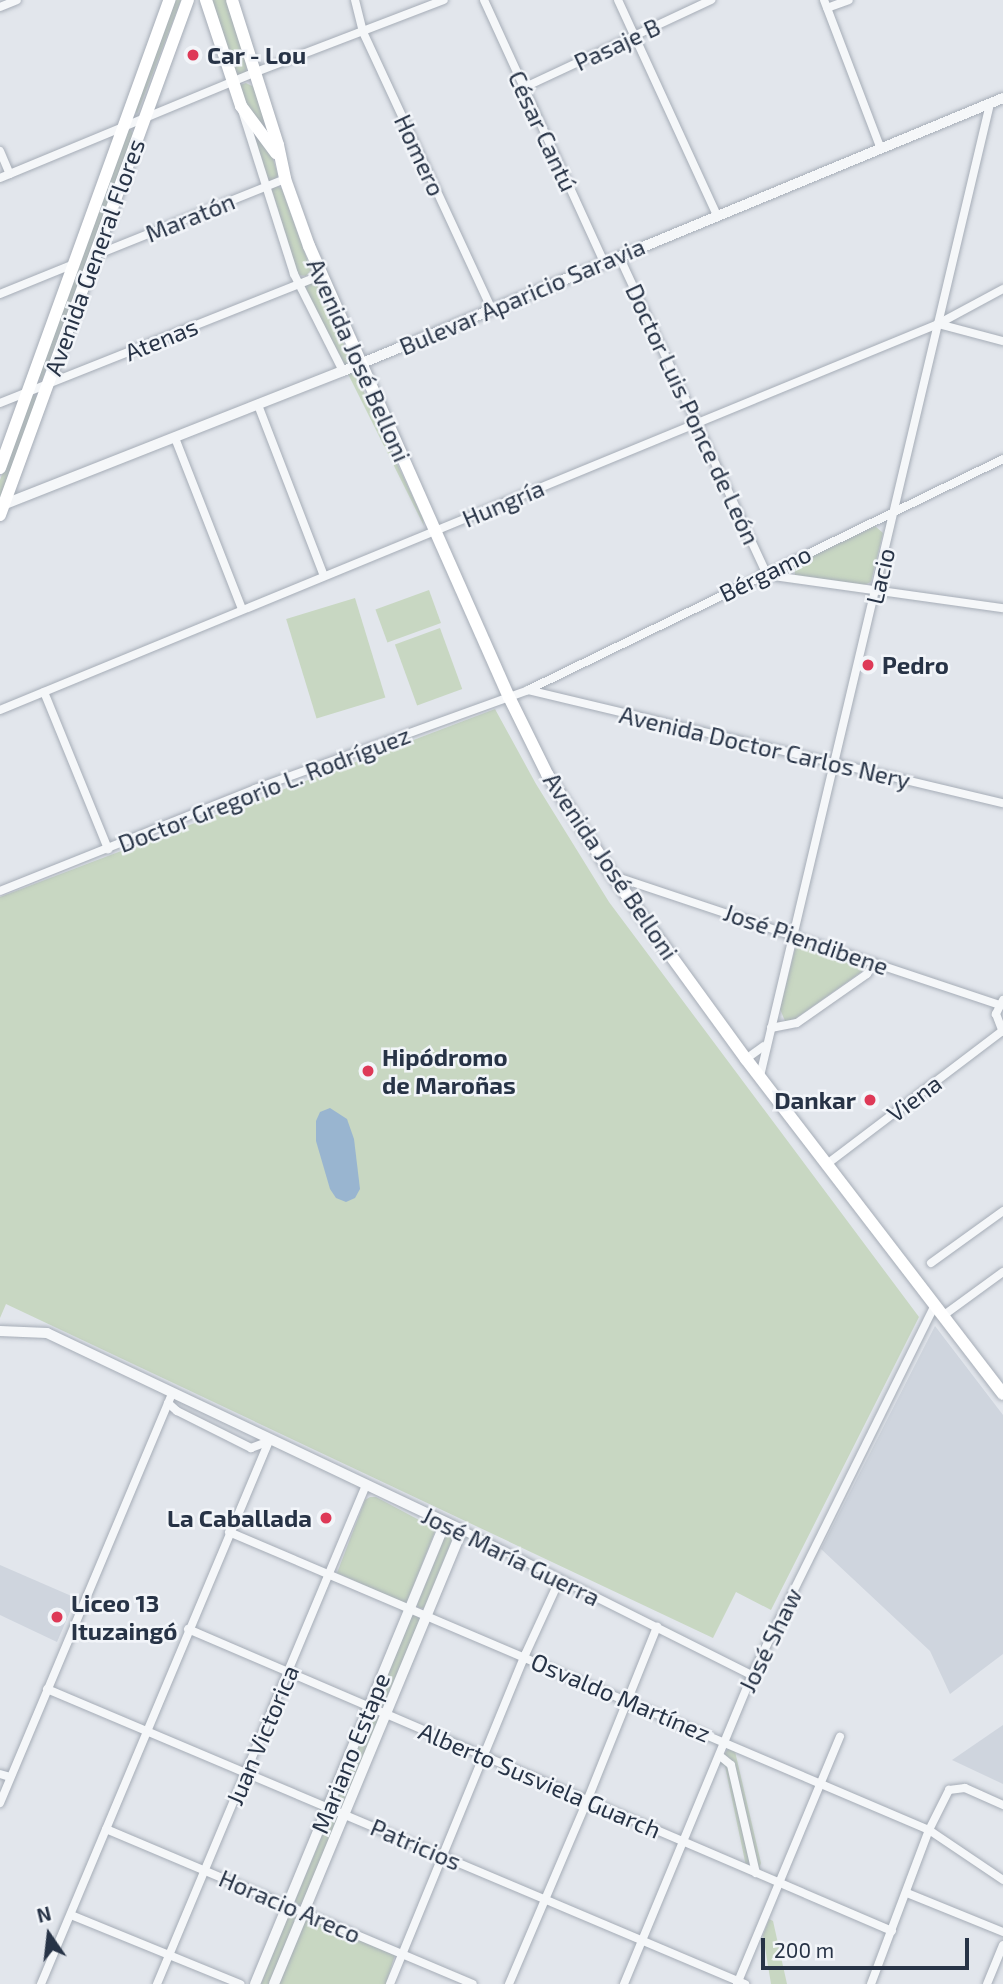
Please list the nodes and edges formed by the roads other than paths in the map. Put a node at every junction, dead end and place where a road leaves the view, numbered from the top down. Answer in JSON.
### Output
{"nodes":[{"id":1,"x":18,"y":0,"type":"edge"},
{"id":2,"x":188,"y":0,"type":"edge"},
{"id":3,"x":206,"y":0,"type":"edge"},
{"id":4,"x":232,"y":0,"type":"edge"},
{"id":5,"x":355,"y":0,"type":"edge"},
{"id":6,"x":444,"y":0,"type":"edge"},
{"id":7,"x":484,"y":0,"type":"edge"},
{"id":8,"x":618,"y":0,"type":"edge"},
{"id":9,"x":711,"y":0,"type":"edge"},
{"id":10,"x":849,"y":0,"type":"edge"},
{"id":11,"x":165,"y":3,"type":"edge"},
{"id":12,"x":825,"y":4,"type":"edge"},
{"id":13,"x":0,"y":8,"type":"edge"},
{"id":14,"x":363,"y":32,"type":"junction"},
{"id":15,"x":634,"y":36,"type":"junction"},
{"id":16,"x":256,"y":72,"type":"junction"},
{"id":17,"x":233,"y":81,"type":"junction"},
{"id":18,"x":523,"y":88,"type":"junction"},
{"id":19,"x":1003,"y":98,"type":"edge"},
{"id":20,"x":990,"y":104,"type":"junction"},
{"id":21,"x":242,"y":108,"type":"junction"},
{"id":22,"x":144,"y":118,"type":"junction"},
{"id":23,"x":122,"y":128,"type":"junction"},
{"id":24,"x":880,"y":147,"type":"junction"},
{"id":25,"x":0,"y":151,"type":"edge"},
{"id":26,"x":279,"y":159,"type":"junction"},
{"id":27,"x":10,"y":174,"type":"junction"},
{"id":28,"x":0,"y":178,"type":"edge"},
{"id":29,"x":285,"y":178,"type":"junction"},
{"id":30,"x":265,"y":187,"type":"junction"},
{"id":31,"x":717,"y":215,"type":"junction"},
{"id":32,"x":96,"y":255,"type":"junction"},
{"id":33,"x":619,"y":256,"type":"junction"},
{"id":34,"x":604,"y":262,"type":"junction"},
{"id":35,"x":74,"y":264,"type":"junction"},
{"id":36,"x":322,"y":275,"type":"junction"},
{"id":37,"x":298,"y":284,"type":"junction"},
{"id":38,"x":1003,"y":289,"type":"edge"},
{"id":39,"x":0,"y":294,"type":"edge"},
{"id":40,"x":491,"y":308,"type":"junction"},
{"id":41,"x":938,"y":324,"type":"junction"},
{"id":42,"x":1003,"y":341,"type":"edge"},
{"id":43,"x":361,"y":363,"type":"junction"},
{"id":44,"x":343,"y":371,"type":"junction"},
{"id":45,"x":48,"y":384,"type":"junction"},
{"id":46,"x":26,"y":393,"type":"junction"},
{"id":47,"x":0,"y":404,"type":"edge"},
{"id":48,"x":258,"y":405,"type":"junction"},
{"id":49,"x":696,"y":423,"type":"junction"},
{"id":50,"x":175,"y":438,"type":"junction"},
{"id":51,"x":1003,"y":459,"type":"edge"},
{"id":52,"x":0,"y":468,"type":"edge"},
{"id":53,"x":1,"y":508,"type":"edge"},
{"id":54,"x":894,"y":512,"type":"junction"},
{"id":55,"x":435,"y":531,"type":"junction"},
{"id":56,"x":766,"y":572,"type":"junction"},
{"id":57,"x":324,"y":576,"type":"junction"},
{"id":58,"x":877,"y":591,"type":"junction"},
{"id":59,"x":1003,"y":608,"type":"edge"},
{"id":60,"x":242,"y":609,"type":"junction"},
{"id":61,"x":528,"y":690,"type":"junction"},
{"id":62,"x":44,"y":692,"type":"junction"},
{"id":63,"x":509,"y":697,"type":"junction"},
{"id":64,"x":0,"y":710,"type":"edge"},
{"id":65,"x":834,"y":764,"type":"junction"},
{"id":66,"x":1003,"y":803,"type":"edge"},
{"id":67,"x":107,"y":849,"type":"junction"},
{"id":68,"x":613,"y":876,"type":"junction"},
{"id":69,"x":0,"y":891,"type":"edge"},
{"id":70,"x":794,"y":935,"type":"junction"},
{"id":71,"x":874,"y":963,"type":"junction"},
{"id":72,"x":1001,"y":1003,"type":"edge"},
{"id":73,"x":771,"y":1028,"type":"junction"},
{"id":74,"x":1002,"y":1032,"type":"edge"},
{"id":75,"x":764,"y":1046,"type":"junction"},
{"id":76,"x":746,"y":1059,"type":"junction"},
{"id":77,"x":760,"y":1076,"type":"junction"},
{"id":78,"x":827,"y":1164,"type":"junction"},
{"id":79,"x":1003,"y":1211,"type":"edge"},
{"id":80,"x":931,"y":1263,"type":"dead end"},
{"id":81,"x":1003,"y":1272,"type":"edge"},
{"id":82,"x":939,"y":1310,"type":"junction"},
{"id":83,"x":0,"y":1331,"type":"edge"},
{"id":84,"x":1003,"y":1394,"type":"edge"},
{"id":85,"x":170,"y":1398,"type":"junction"},
{"id":86,"x":269,"y":1441,"type":"junction"},
{"id":87,"x":366,"y":1485,"type":"junction"},
{"id":88,"x":445,"y":1522,"type":"junction"},
{"id":89,"x":462,"y":1530,"type":"junction"},
{"id":90,"x":229,"y":1532,"type":"junction"},
{"id":91,"x":328,"y":1574,"type":"junction"},
{"id":92,"x":559,"y":1581,"type":"junction"},
{"id":93,"x":410,"y":1609,"type":"junction"},
{"id":94,"x":426,"y":1616,"type":"junction"},
{"id":95,"x":657,"y":1627,"type":"junction"},
{"id":96,"x":188,"y":1629,"type":"junction"},
{"id":97,"x":525,"y":1656,"type":"junction"},
{"id":98,"x":288,"y":1672,"type":"junction"},
{"id":99,"x":752,"y":1675,"type":"junction"},
{"id":100,"x":47,"y":1689,"type":"junction"},
{"id":101,"x":628,"y":1699,"type":"junction"},
{"id":102,"x":369,"y":1707,"type":"junction"},
{"id":103,"x":386,"y":1714,"type":"junction"},
{"id":104,"x":147,"y":1731,"type":"junction"},
{"id":105,"x":840,"y":1737,"type":"dead end"},
{"id":106,"x":726,"y":1742,"type":"junction"},
{"id":107,"x":720,"y":1756,"type":"junction"},
{"id":108,"x":485,"y":1757,"type":"junction"},
{"id":109,"x":246,"y":1773,"type":"junction"},
{"id":110,"x":0,"y":1774,"type":"edge"},
{"id":111,"x":10,"y":1777,"type":"junction"},
{"id":112,"x":821,"y":1784,"type":"junction"},
{"id":113,"x":587,"y":1801,"type":"junction"},
{"id":114,"x":0,"y":1802,"type":"edge"},
{"id":115,"x":1003,"y":1805,"type":"edge"},
{"id":116,"x":328,"y":1806,"type":"junction"},
{"id":117,"x":344,"y":1814,"type":"junction"},
{"id":118,"x":106,"y":1829,"type":"junction"},
{"id":119,"x":929,"y":1830,"type":"junction"},
{"id":120,"x":684,"y":1842,"type":"junction"},
{"id":121,"x":443,"y":1855,"type":"junction"},
{"id":122,"x":205,"y":1871,"type":"junction"},
{"id":123,"x":756,"y":1873,"type":"junction"},
{"id":124,"x":1003,"y":1880,"type":"edge"},
{"id":125,"x":779,"y":1883,"type":"junction"},
{"id":126,"x":907,"y":1893,"type":"junction"},
{"id":127,"x":545,"y":1899,"type":"junction"},
{"id":128,"x":288,"y":1905,"type":"junction"},
{"id":129,"x":304,"y":1913,"type":"junction"},
{"id":130,"x":71,"y":1914,"type":"junction"},
{"id":131,"x":892,"y":1931,"type":"junction"},
{"id":132,"x":1003,"y":1932,"type":"edge"},
{"id":133,"x":642,"y":1941,"type":"junction"},
{"id":134,"x":1003,"y":1945,"type":"edge"},
{"id":135,"x":402,"y":1954,"type":"junction"},
{"id":136,"x":170,"y":1955,"type":"junction"},
{"id":137,"x":740,"y":1983,"type":"edge"},
{"id":138,"x":41,"y":1984,"type":"edge"},
{"id":139,"x":157,"y":1984,"type":"edge"},
{"id":140,"x":240,"y":1984,"type":"edge"},
{"id":141,"x":255,"y":1984,"type":"edge"},
{"id":142,"x":274,"y":1984,"type":"edge"},
{"id":143,"x":390,"y":1984,"type":"edge"},
{"id":144,"x":473,"y":1984,"type":"edge"},
{"id":145,"x":509,"y":1984,"type":"edge"},
{"id":146,"x":624,"y":1984,"type":"edge"},
{"id":147,"x":870,"y":1984,"type":"edge"},
{"id":148,"x":987,"y":1984,"type":"edge"}],
"edges":[{"from":1,"to":13,"type":"street"},
{"from":2,"to":22,"type":"main road","name":"Avenida General Flores"},
{"from":3,"to":17,"type":"main road","name":"Avenida José Belloni"},
{"from":4,"to":16,"type":"main road","name":"Avenida José Belloni"},
{"from":5,"to":14,"type":"street","name":"Homero"},
{"from":6,"to":14,"type":"street"},
{"from":7,"to":18,"type":"street","name":"César Cantú"},
{"from":8,"to":15,"type":"street"},
{"from":9,"to":15,"type":"street","name":"Pasaje B"},
{"from":10,"to":12,"type":"street"},
{"from":11,"to":23,"type":"main road","name":"Avenida General Flores"},
{"from":12,"to":24,"type":"street"},
{"from":14,"to":16,"type":"street"},
{"from":14,"to":40,"type":"street","name":"Homero"},
{"from":15,"to":18,"type":"street","name":"Pasaje B"},
{"from":15,"to":31,"type":"street"},
{"from":16,"to":17,"type":"street"},
{"from":16,"to":26,"type":"main road","name":"Avenida José Belloni"},
{"from":17,"to":21,"type":"main road","name":"Avenida José Belloni"},
{"from":17,"to":22,"type":"street"},
{"from":18,"to":34,"type":"street","name":"César Cantú"},
{"from":19,"to":20,"type":"street","name":"Bulevar Aparicio Saravia"},
{"from":20,"to":24,"type":"street","name":"Bulevar Aparicio Saravia"},
{"from":20,"to":41,"type":"street","name":"Lacio"},
{"from":21,"to":26,"type":"main road","name":"Avenida José Belloni"},
{"from":21,"to":30,"type":"street","name":"Avenida José Belloni"},
{"from":22,"to":23,"type":"street"},
{"from":22,"to":32,"type":"main road","name":"Avenida General Flores"},
{"from":23,"to":27,"type":"street"},
{"from":23,"to":35,"type":"main road","name":"Avenida General Flores"},
{"from":24,"to":31,"type":"street","name":"Bulevar Aparicio Saravia"},
{"from":25,"to":27,"type":"street"},
{"from":26,"to":29,"type":"main road","name":"Avenida José Belloni"},
{"from":27,"to":28,"type":"street"},
{"from":29,"to":30,"type":"street","name":"Maratón"},
{"from":29,"to":36,"type":"main road","name":"Avenida José Belloni"},
{"from":30,"to":32,"type":"street","name":"Maratón"},
{"from":30,"to":37,"type":"street","name":"Avenida José Belloni"},
{"from":31,"to":33,"type":"street","name":"Bulevar Aparicio Saravia"},
{"from":32,"to":45,"type":"main road","name":"Avenida General Flores"},
{"from":33,"to":34,"type":"street","name":"Bulevar Aparicio Saravia"},
{"from":33,"to":49,"type":"street","name":"Doctor Luis Ponce de León"},
{"from":34,"to":40,"type":"street","name":"Bulevar Aparicio Saravia"},
{"from":35,"to":39,"type":"street"},
{"from":35,"to":46,"type":"main road","name":"Avenida General Flores"},
{"from":36,"to":37,"type":"street","name":"Atenas"},
{"from":36,"to":43,"type":"main road","name":"Avenida José Belloni"},
{"from":37,"to":44,"type":"street","name":"Avenida José Belloni"},
{"from":37,"to":45,"type":"street","name":"Atenas"},
{"from":38,"to":41,"type":"street","name":"Hungría"},
{"from":40,"to":43,"type":"street","name":"Bulevar Aparicio Saravia"},
{"from":41,"to":42,"type":"street"},
{"from":41,"to":49,"type":"street","name":"Hungría"},
{"from":41,"to":54,"type":"street","name":"Lacio"},
{"from":43,"to":44,"type":"street","name":"Bulevar Aparicio Saravia"},
{"from":43,"to":55,"type":"main road","name":"Avenida José Belloni"},
{"from":44,"to":48,"type":"street","name":"Bulevar Aparicio Saravia"},
{"from":45,"to":46,"type":"street","name":"Atenas"},
{"from":45,"to":53,"type":"main road","name":"Avenida General Flores"},
{"from":46,"to":47,"type":"street","name":"Atenas"},
{"from":46,"to":52,"type":"main road","name":"Avenida General Flores"},
{"from":48,"to":50,"type":"street","name":"Bulevar Aparicio Saravia"},
{"from":48,"to":57,"type":"street"},
{"from":49,"to":55,"type":"street","name":"Hungría"},
{"from":49,"to":56,"type":"street","name":"Doctor Luis Ponce de León"},
{"from":50,"to":53,"type":"street","name":"Bulevar Aparicio Saravia"},
{"from":50,"to":60,"type":"street"},
{"from":51,"to":54,"type":"street","name":"Bérgamo"},
{"from":54,"to":56,"type":"street","name":"Bérgamo"},
{"from":54,"to":58,"type":"street","name":"Lacio"},
{"from":55,"to":57,"type":"street","name":"Hungría"},
{"from":55,"to":63,"type":"main road","name":"Avenida José Belloni"},
{"from":56,"to":58,"type":"street"},
{"from":56,"to":61,"type":"street","name":"Bérgamo"},
{"from":57,"to":60,"type":"street","name":"Hungría"},
{"from":58,"to":59,"type":"street"},
{"from":58,"to":65,"type":"street","name":"Lacio"},
{"from":60,"to":62,"type":"street","name":"Hungría"},
{"from":61,"to":63,"type":"street","name":"Doctor Gregorio L. Rodríguez"},
{"from":61,"to":65,"type":"street","name":"Avenida Doctor Carlos Nery"},
{"from":62,"to":64,"type":"street","name":"Hungría"},
{"from":62,"to":67,"type":"street"},
{"from":63,"to":67,"type":"street","name":"Doctor Gregorio L. Rodríguez"},
{"from":63,"to":68,"type":"main road","name":"Avenida José Belloni"},
{"from":65,"to":66,"type":"street","name":"Avenida Doctor Carlos Nery"},
{"from":65,"to":70,"type":"street","name":"Lacio"},
{"from":67,"to":69,"type":"street","name":"Doctor Gregorio L. Rodríguez"},
{"from":68,"to":70,"type":"street","name":"José Piendibene"},
{"from":68,"to":76,"type":"main road","name":"Avenida José Belloni"},
{"from":70,"to":71,"type":"street","name":"José Piendibene"},
{"from":70,"to":73,"type":"street","name":"Lacio"},
{"from":71,"to":72,"type":"street","name":"José Piendibene"},
{"from":71,"to":73,"type":"street"},
{"from":72,"to":74,"type":"street"},
{"from":73,"to":75,"type":"street","name":"Lacio"},
{"from":74,"to":78,"type":"street","name":"Viena"},
{"from":75,"to":76,"type":"street"},
{"from":75,"to":77,"type":"street","name":"Lacio"},
{"from":76,"to":77,"type":"main road","name":"Avenida José Belloni"},
{"from":77,"to":78,"type":"main road","name":"Avenida José Belloni"},
{"from":78,"to":82,"type":"main road","name":"Avenida José Belloni"},
{"from":79,"to":80,"type":"street"},
{"from":81,"to":82,"type":"street"},
{"from":82,"to":84,"type":"main road","name":"Avenida José Belloni"},
{"from":82,"to":99,"type":"street","name":"José Shaw"},
{"from":83,"to":85,"type":"street","name":"José María Guerra"},
{"from":85,"to":86,"type":"street","name":"José María Guerra"},
{"from":85,"to":100,"type":"street"},
{"from":86,"to":87,"type":"street","name":"José María Guerra"},
{"from":86,"to":90,"type":"street"},
{"from":87,"to":88,"type":"street","name":"José María Guerra"},
{"from":87,"to":91,"type":"street","name":"Juan Victorica"},
{"from":88,"to":89,"type":"street","name":"José María Guerra"},
{"from":88,"to":93,"type":"street","name":"Mariano Estape"},
{"from":89,"to":92,"type":"street","name":"José María Guerra"},
{"from":89,"to":94,"type":"street","name":"Mariano Estape"},
{"from":90,"to":91,"type":"street","name":"Osvaldo Martínez"},
{"from":90,"to":96,"type":"street"},
{"from":91,"to":93,"type":"street","name":"Osvaldo Martínez"},
{"from":91,"to":98,"type":"street","name":"Juan Victorica"},
{"from":92,"to":95,"type":"street","name":"José María Guerra"},
{"from":92,"to":97,"type":"street"},
{"from":93,"to":94,"type":"street","name":"Osvaldo Martínez"},
{"from":93,"to":102,"type":"street","name":"Mariano Estape"},
{"from":94,"to":97,"type":"street","name":"Osvaldo Martínez"},
{"from":94,"to":103,"type":"street","name":"Mariano Estape"},
{"from":95,"to":99,"type":"street","name":"José María Guerra"},
{"from":95,"to":101,"type":"street"},
{"from":96,"to":98,"type":"street","name":"Alberto Susviela Guarch"},
{"from":96,"to":104,"type":"street"},
{"from":97,"to":101,"type":"street","name":"Osvaldo Martínez"},
{"from":97,"to":108,"type":"street"},
{"from":98,"to":102,"type":"street","name":"Alberto Susviela Guarch"},
{"from":98,"to":109,"type":"street","name":"Juan Victorica"},
{"from":99,"to":106,"type":"street","name":"José Shaw"},
{"from":100,"to":104,"type":"street","name":"Patricios"},
{"from":100,"to":111,"type":"street"},
{"from":101,"to":106,"type":"street","name":"Osvaldo Martínez"},
{"from":101,"to":113,"type":"street"},
{"from":102,"to":103,"type":"street","name":"Alberto Susviela Guarch"},
{"from":102,"to":116,"type":"street","name":"Mariano Estape"},
{"from":103,"to":108,"type":"street","name":"Alberto Susviela Guarch"},
{"from":103,"to":117,"type":"street","name":"Mariano Estape"},
{"from":104,"to":109,"type":"street","name":"Patricios"},
{"from":104,"to":118,"type":"street"},
{"from":105,"to":112,"type":"street"},
{"from":106,"to":107,"type":"street","name":"José Shaw"},
{"from":106,"to":112,"type":"street","name":"Osvaldo Martínez"},
{"from":107,"to":120,"type":"street","name":"José Shaw"},
{"from":107,"to":123,"type":"street"},
{"from":108,"to":113,"type":"street","name":"Alberto Susviela Guarch"},
{"from":108,"to":121,"type":"street"},
{"from":109,"to":116,"type":"street","name":"Patricios"},
{"from":109,"to":122,"type":"street","name":"Juan Victorica"},
{"from":110,"to":111,"type":"street"},
{"from":111,"to":114,"type":"street"},
{"from":112,"to":119,"type":"street","name":"Osvaldo Martínez"},
{"from":112,"to":125,"type":"street"},
{"from":113,"to":120,"type":"street","name":"Alberto Susviela Guarch"},
{"from":113,"to":127,"type":"street"},
{"from":115,"to":119,"type":"street"},
{"from":116,"to":117,"type":"street","name":"Patricios"},
{"from":116,"to":128,"type":"street","name":"Mariano Estape"},
{"from":117,"to":121,"type":"street","name":"Patricios"},
{"from":117,"to":129,"type":"street","name":"Mariano Estape"},
{"from":118,"to":122,"type":"street","name":"Horacio Areco"},
{"from":118,"to":130,"type":"street"},
{"from":119,"to":124,"type":"street","name":"Osvaldo Martínez"},
{"from":119,"to":126,"type":"street"},
{"from":120,"to":123,"type":"street","name":"Alberto Susviela Guarch"},
{"from":120,"to":133,"type":"street","name":"José Shaw"},
{"from":121,"to":127,"type":"street","name":"Patricios"},
{"from":121,"to":135,"type":"street"},
{"from":122,"to":128,"type":"street","name":"Horacio Areco"},
{"from":122,"to":136,"type":"street","name":"Juan Victorica"},
{"from":123,"to":125,"type":"street","name":"Alberto Susviela Guarch"},
{"from":125,"to":131,"type":"street","name":"Alberto Susviela Guarch"},
{"from":125,"to":137,"type":"street"},
{"from":126,"to":131,"type":"street"},
{"from":126,"to":132,"type":"street"},
{"from":127,"to":133,"type":"street","name":"Patricios"},
{"from":127,"to":145,"type":"street"},
{"from":128,"to":129,"type":"street","name":"Horacio Areco"},
{"from":128,"to":141,"type":"street","name":"Mariano Estape"},
{"from":129,"to":135,"type":"street","name":"Horacio Areco"},
{"from":129,"to":142,"type":"street","name":"Mariano Estape"},
{"from":130,"to":136,"type":"street"},
{"from":130,"to":138,"type":"street"},
{"from":131,"to":147,"type":"street"},
{"from":133,"to":137,"type":"street","name":"Patricios"},
{"from":133,"to":146,"type":"street","name":"José Shaw"},
{"from":134,"to":148,"type":"street"},
{"from":135,"to":143,"type":"street"},
{"from":135,"to":144,"type":"street","name":"Horacio Areco"},
{"from":136,"to":139,"type":"street","name":"Juan Victorica"},
{"from":136,"to":140,"type":"street"}]}
